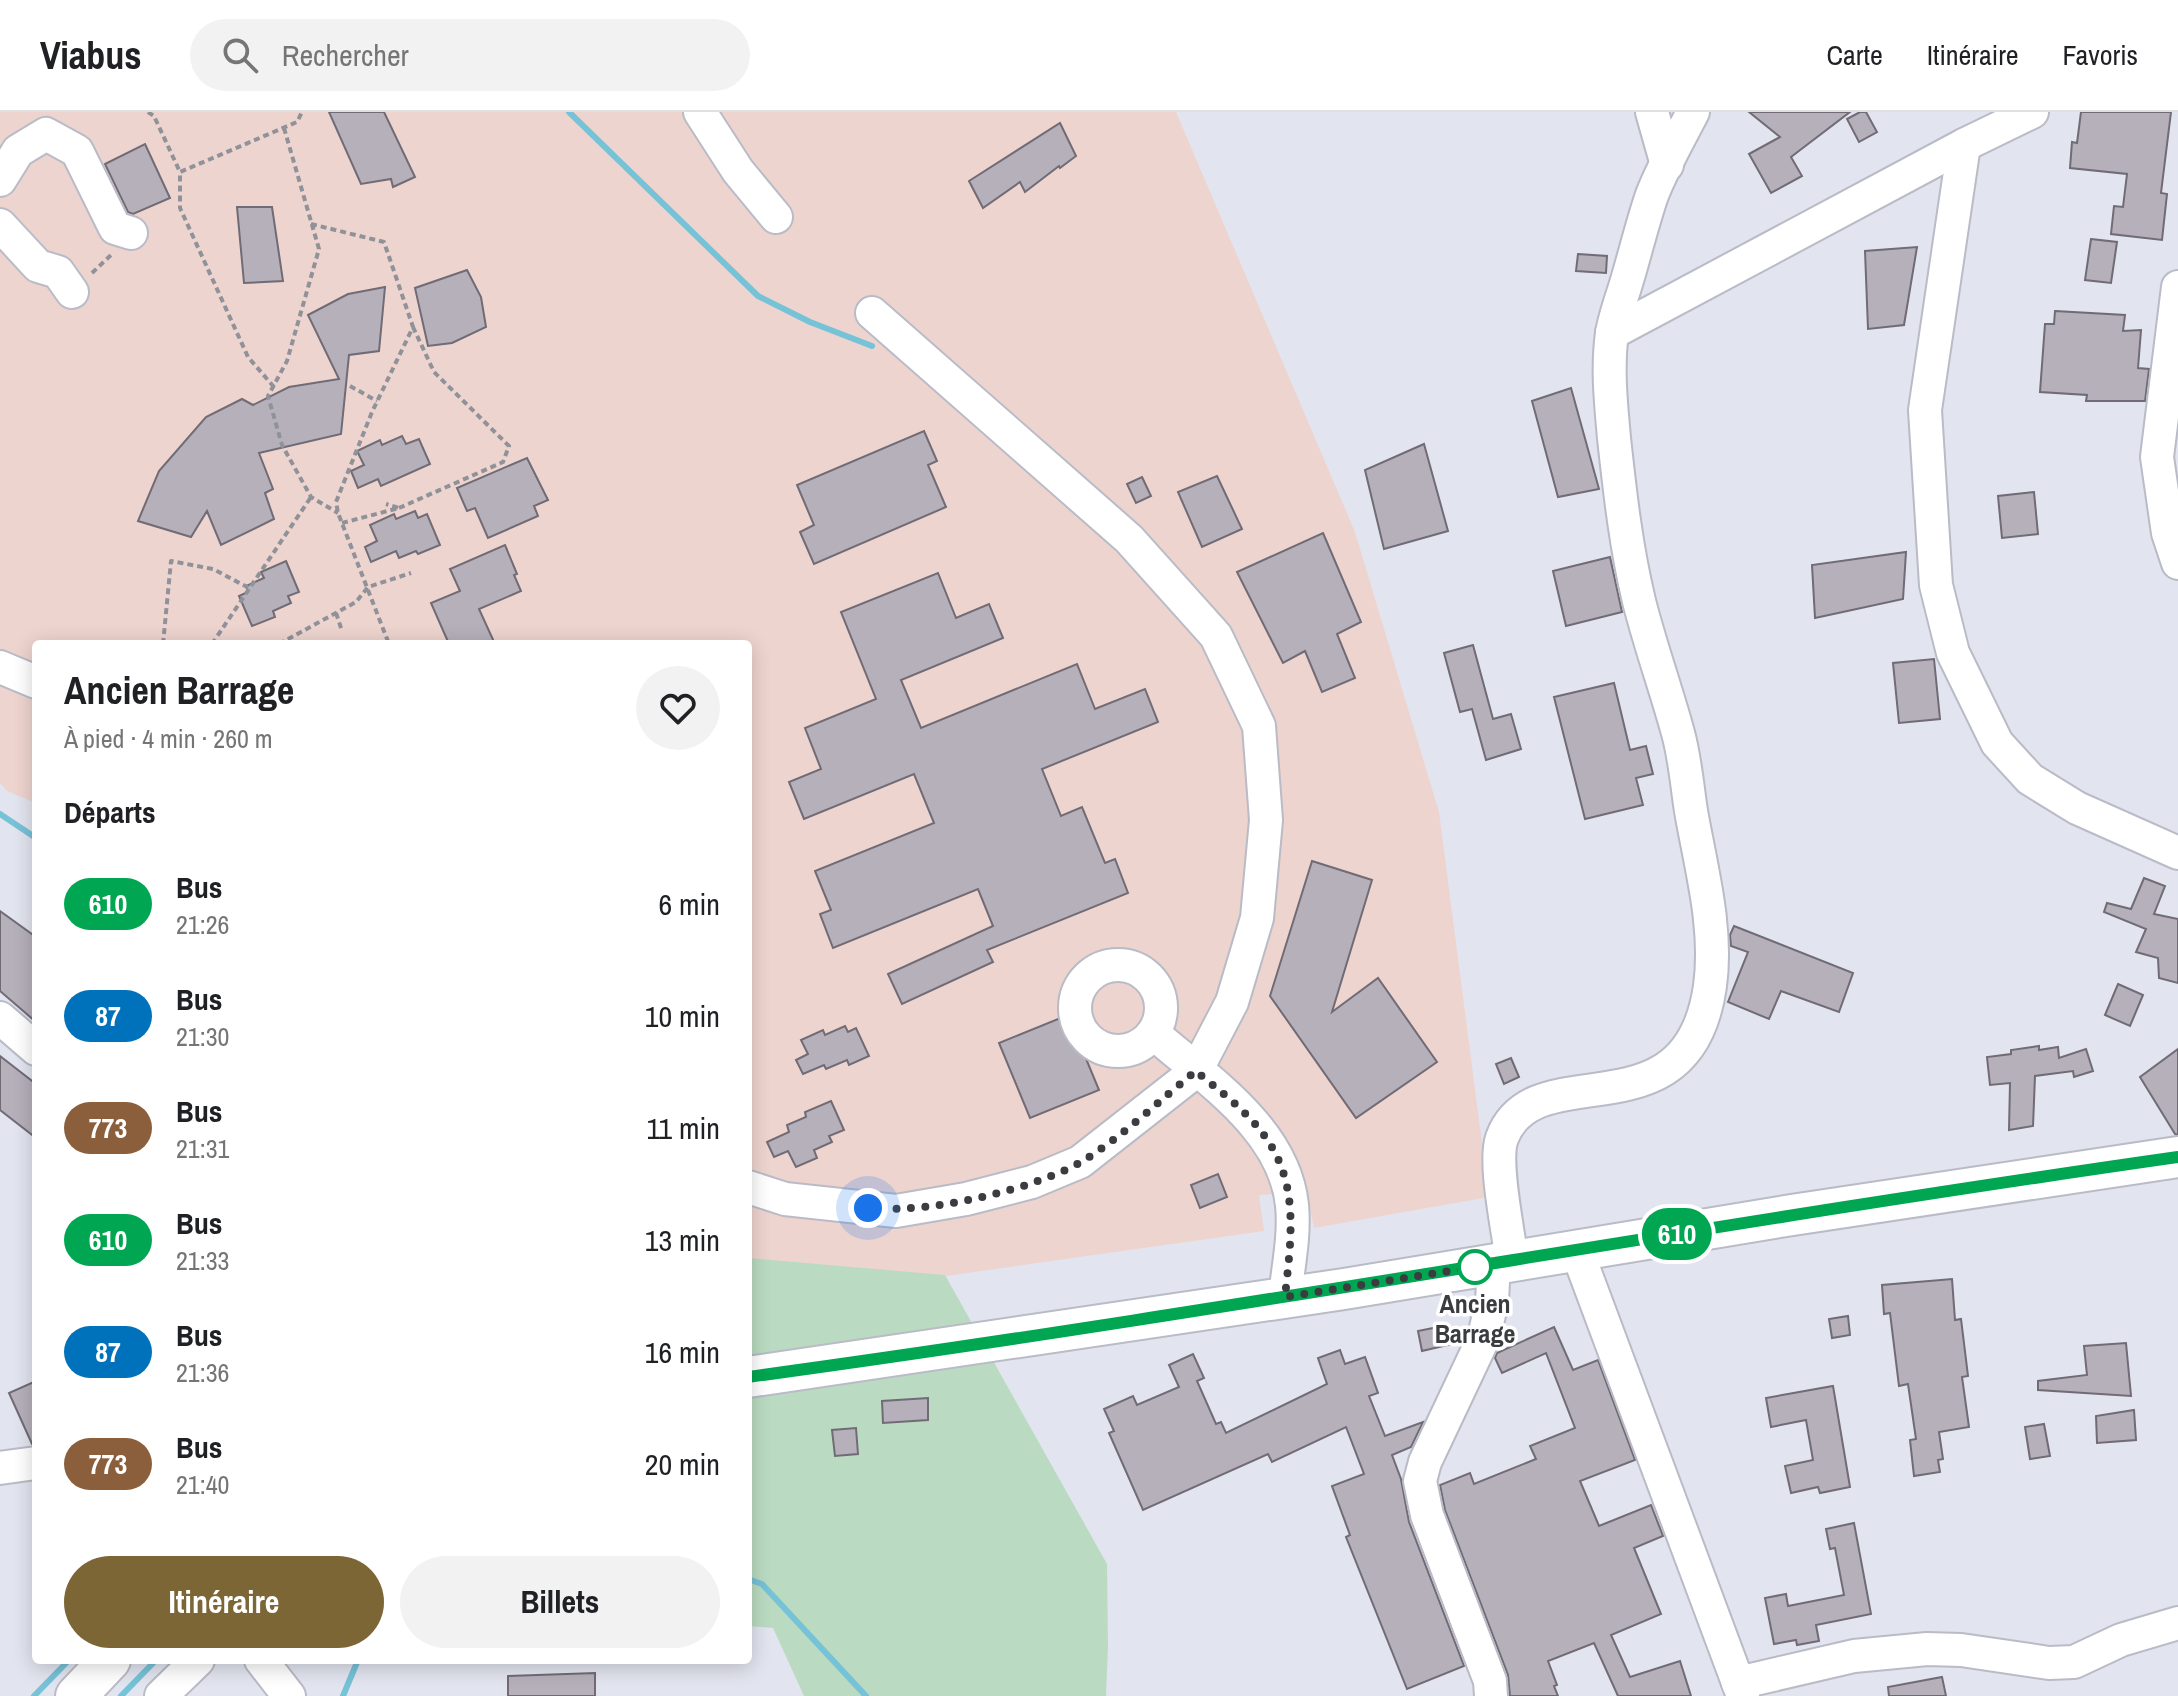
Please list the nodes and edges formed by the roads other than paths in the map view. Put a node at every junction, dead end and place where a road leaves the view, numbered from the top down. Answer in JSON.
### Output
{"nodes":[{"id":1,"x":700,"y":112,"type":"edge"},
{"id":2,"x":1652,"y":112,"type":"edge"},
{"id":3,"x":1693,"y":112,"type":"edge"},
{"id":4,"x":2032,"y":112,"type":"edge"},
{"id":5,"x":1964,"y":145,"type":"junction"},
{"id":6,"x":1667,"y":165,"type":"junction"},
{"id":7,"x":0,"y":180,"type":"edge"},
{"id":8,"x":776,"y":217,"type":"dead end"},
{"id":9,"x":0,"y":225,"type":"edge"},
{"id":10,"x":131,"y":233,"type":"road end"},
{"id":11,"x":68,"y":286,"type":"road end"},
{"id":12,"x":2178,"y":287,"type":"edge"},
{"id":13,"x":872,"y":313,"type":"dead end"},
{"id":14,"x":1612,"y":333,"type":"junction"},
{"id":15,"x":2178,"y":563,"type":"edge"},
{"id":16,"x":0,"y":667,"type":"edge"},
{"id":17,"x":32,"y":680,"type":"edge"},
{"id":18,"x":2178,"y":853,"type":"edge"},
{"id":19,"x":0,"y":1018,"type":"edge"},
{"id":20,"x":1153,"y":1033,"type":"dead end"},
{"id":21,"x":32,"y":1046,"type":"edge"},
{"id":22,"x":1196,"y":1071,"type":"junction"},
{"id":23,"x":2178,"y":1157,"type":"edge"},
{"id":24,"x":752,"y":1188,"type":"edge"},
{"id":25,"x":1577,"y":1251,"type":"junction"},
{"id":26,"x":1503,"y":1262,"type":"junction"},
{"id":27,"x":1285,"y":1297,"type":"junction"},
{"id":28,"x":752,"y":1376,"type":"edge"},
{"id":29,"x":32,"y":1464,"type":"edge"},
{"id":30,"x":0,"y":1468,"type":"edge"},
{"id":31,"x":2178,"y":1623,"type":"edge"},
{"id":32,"x":106,"y":1664,"type":"edge"},
{"id":33,"x":194,"y":1664,"type":"edge"},
{"id":34,"x":264,"y":1664,"type":"edge"},
{"id":35,"x":1740,"y":1689,"type":"edge"},
{"id":36,"x":76,"y":1696,"type":"edge"},
{"id":37,"x":161,"y":1696,"type":"edge"},
{"id":38,"x":289,"y":1696,"type":"edge"},
{"id":39,"x":1491,"y":1696,"type":"edge"}],
"edges":[{"from":1,"to":8,"type":"street"},
{"from":2,"to":6,"type":"street"},
{"from":3,"to":6,"type":"street"},
{"from":4,"to":5,"type":"street"},
{"from":5,"to":14,"type":"street"},
{"from":5,"to":18,"type":"street"},
{"from":6,"to":14,"type":"street"},
{"from":7,"to":10,"type":"street"},
{"from":9,"to":11,"type":"street"},
{"from":12,"to":15,"type":"street"},
{"from":13,"to":22,"type":"street"},
{"from":14,"to":26,"type":"street"},
{"from":16,"to":17,"type":"street"},
{"from":19,"to":21,"type":"street"},
{"from":20,"to":22,"type":"street"},
{"from":22,"to":24,"type":"street"},
{"from":22,"to":27,"type":"street"},
{"from":23,"to":25,"type":"main road"},
{"from":25,"to":26,"type":"main road"},
{"from":25,"to":35,"type":"street"},
{"from":26,"to":27,"type":"main road"},
{"from":26,"to":39,"type":"street"},
{"from":27,"to":28,"type":"main road"},
{"from":29,"to":30,"type":"street"},
{"from":31,"to":35,"type":"street"},
{"from":32,"to":36,"type":"main road"},
{"from":33,"to":37,"type":"street"},
{"from":34,"to":38,"type":"street"}]}
